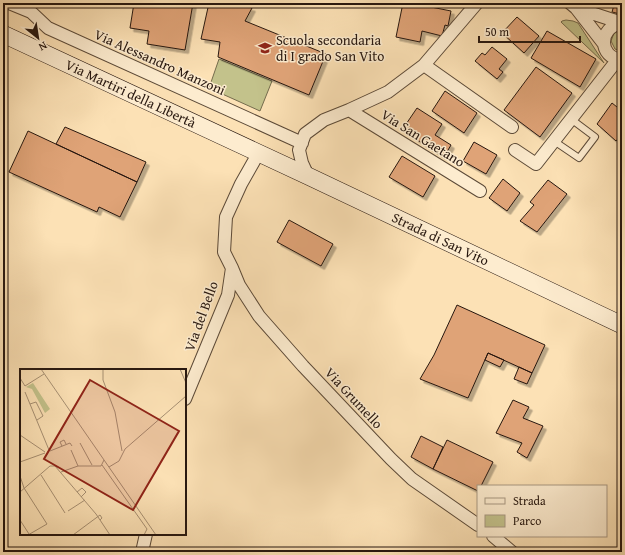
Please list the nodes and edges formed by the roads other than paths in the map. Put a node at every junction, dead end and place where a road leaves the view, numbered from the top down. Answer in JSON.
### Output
{"nodes":[{"id":1,"x":9,"y":3,"type":"edge"},
{"id":2,"x":477,"y":3,"type":"edge"},
{"id":3,"x":573,"y":5,"type":"edge"},
{"id":4,"x":622,"y":23,"type":"edge"},
{"id":5,"x":3,"y":34,"type":"edge"},
{"id":6,"x":604,"y":44,"type":"junction"},
{"id":7,"x":621,"y":61,"type":"edge"},
{"id":8,"x":424,"y":64,"type":"junction"},
{"id":9,"x":349,"y":110,"type":"junction"},
{"id":10,"x":571,"y":119,"type":"junction"},
{"id":11,"x":512,"y":127,"type":"dead end"},
{"id":12,"x":554,"y":141,"type":"junction"},
{"id":13,"x":302,"y":143,"type":"junction"},
{"id":14,"x":515,"y":150,"type":"dead end"},
{"id":15,"x":258,"y":154,"type":"junction"},
{"id":16,"x":308,"y":176,"type":"junction"},
{"id":17,"x":480,"y":192,"type":"dead end"},
{"id":18,"x":232,"y":268,"type":"junction"},
{"id":19,"x":622,"y":325,"type":"edge"},
{"id":20,"x":186,"y":397,"type":"edge"},
{"id":21,"x":477,"y":524,"type":"edge"},
{"id":22,"x":146,"y":535,"type":"edge"},
{"id":23,"x":494,"y":537,"type":"edge"},
{"id":24,"x":142,"y":552,"type":"edge"},
{"id":25,"x":512,"y":552,"type":"edge"}],
"edges":[{"from":1,"to":13,"type":"street","name":"Via Alessandro Manzoni"},
{"from":2,"to":8,"type":"street","name":"Via San Gaetano"},
{"from":3,"to":4,"type":"street"},
{"from":3,"to":6,"type":"street"},
{"from":4,"to":6,"type":"street"},
{"from":5,"to":15,"type":"main road","name":"Via Martiri della Libertà"},
{"from":6,"to":7,"type":"street"},
{"from":7,"to":10,"type":"street"},
{"from":8,"to":9,"type":"street","name":"Via San Gaetano"},
{"from":8,"to":11,"type":"street"},
{"from":9,"to":13,"type":"street","name":"Via San Gaetano"},
{"from":9,"to":17,"type":"street","name":"Via San Gaetano"},
{"from":10,"to":12,"type":"street"},
{"from":10,"to":12,"type":"lane"},
{"from":12,"to":14,"type":"street"},
{"from":13,"to":16,"type":"street"},
{"from":15,"to":16,"type":"main road","name":"Strada di San Vito"},
{"from":15,"to":18,"type":"street","name":"Via del Bello"},
{"from":16,"to":19,"type":"main road","name":"Strada di San Vito"},
{"from":18,"to":20,"type":"street","name":"Via del Bello"},
{"from":18,"to":21,"type":"street","name":"Via Grumello"},
{"from":22,"to":24,"type":"street"},
{"from":23,"to":25,"type":"street"}]}
